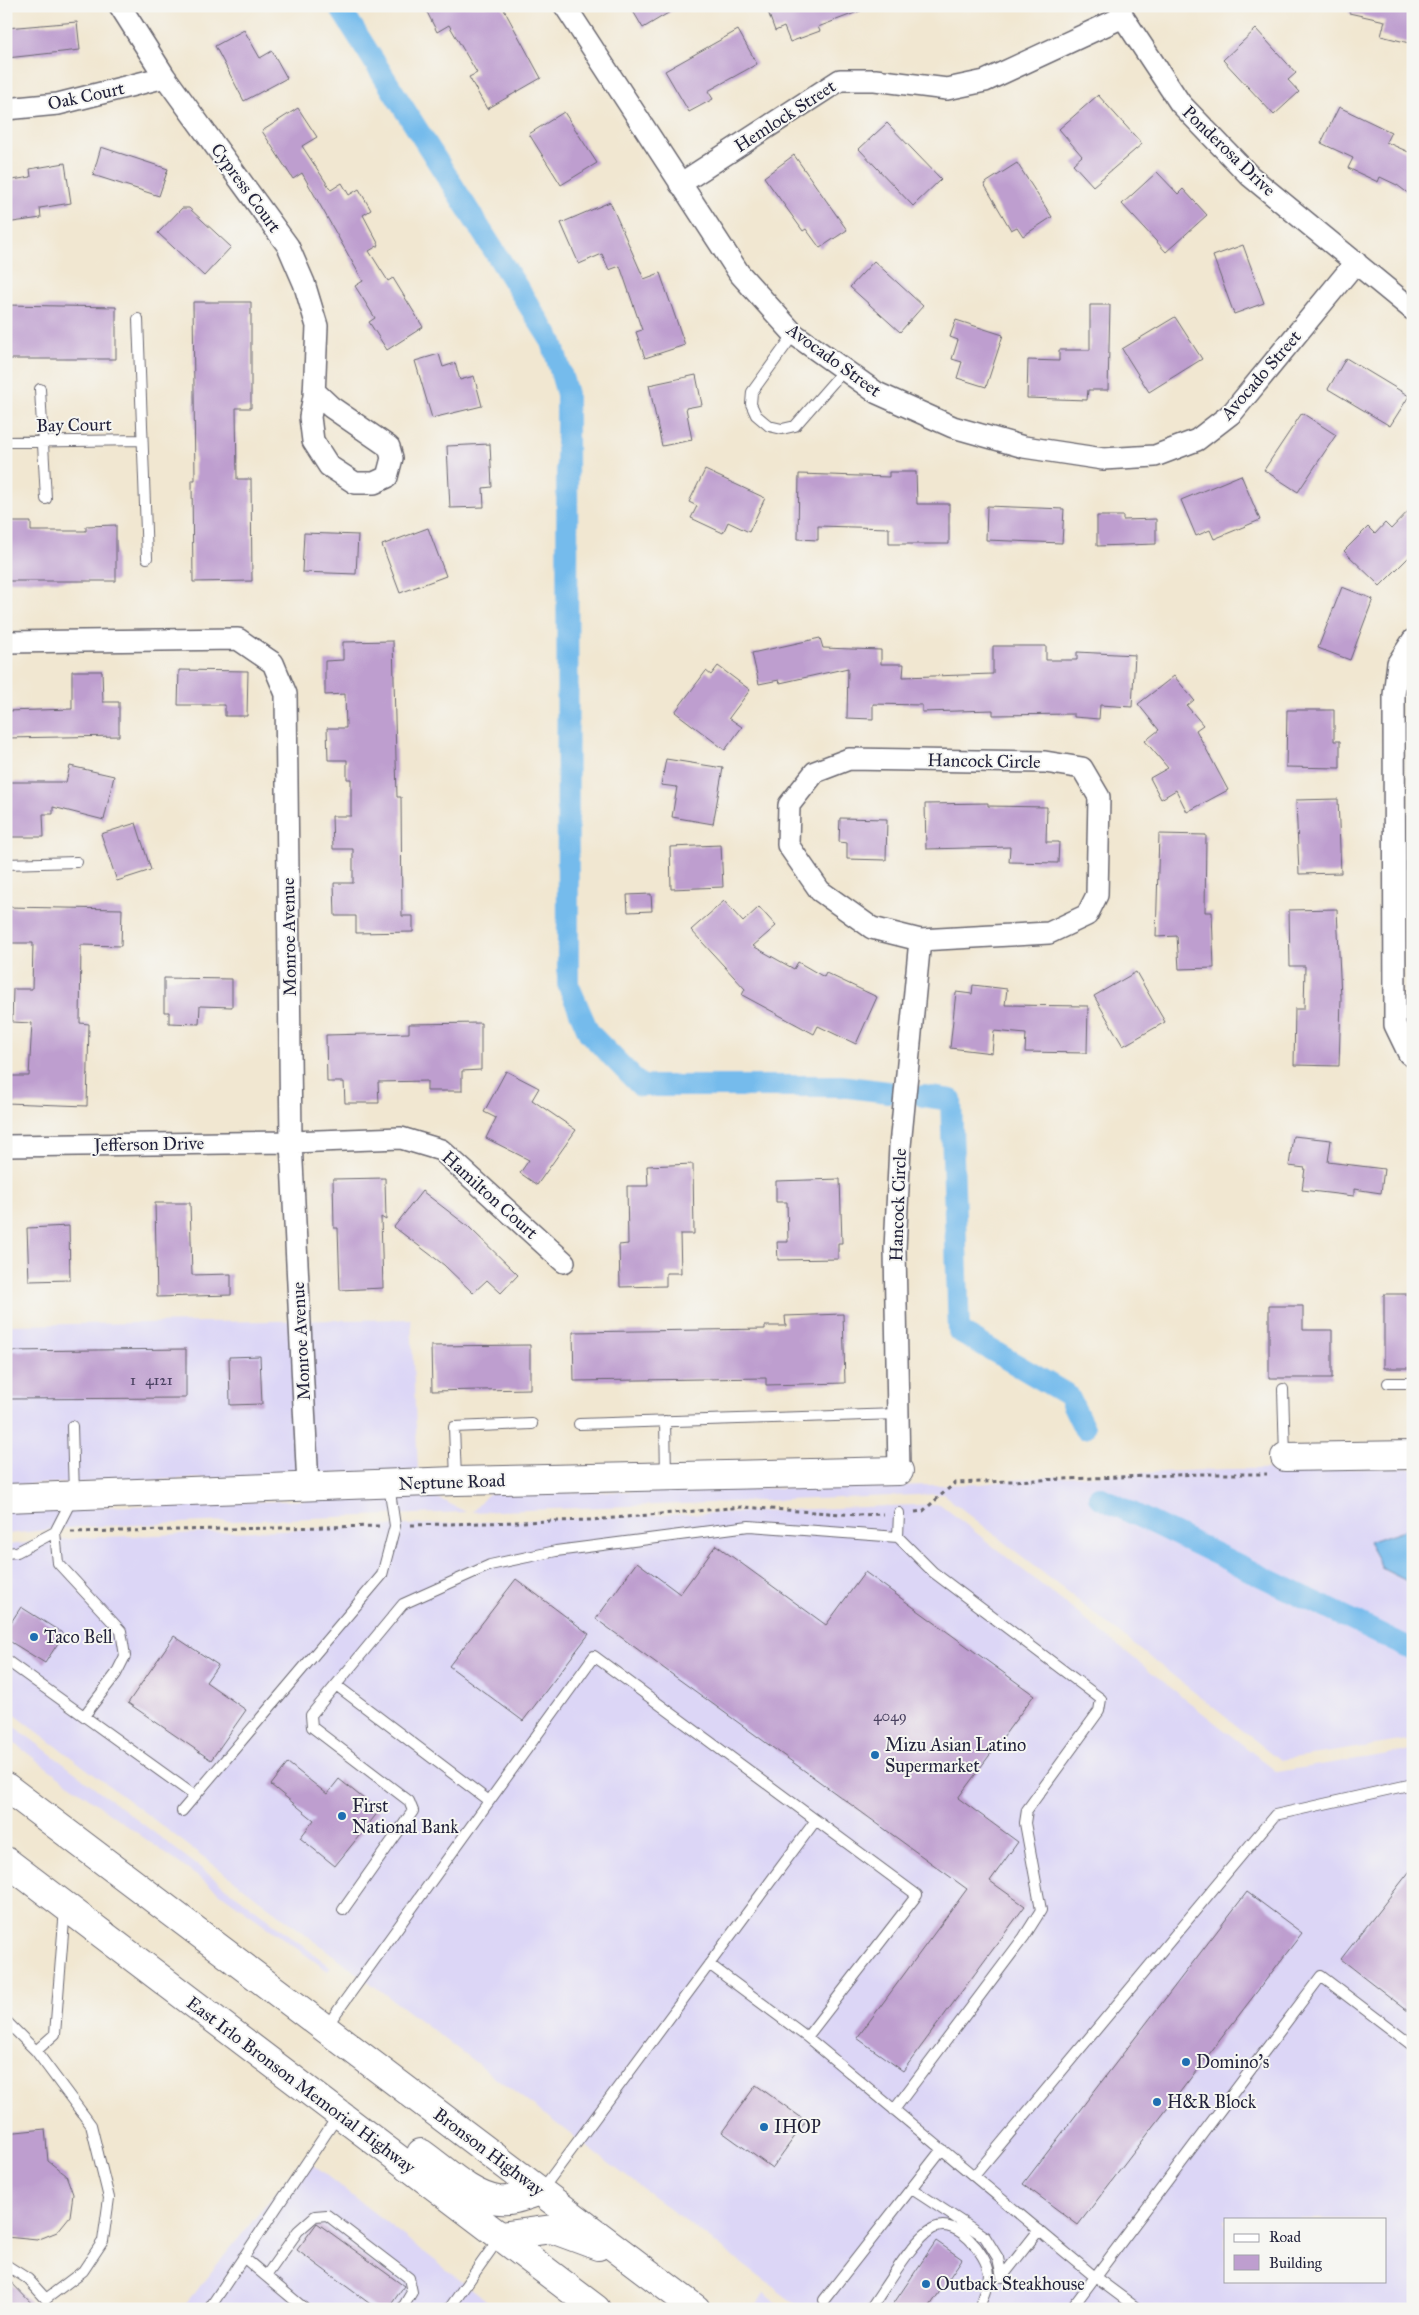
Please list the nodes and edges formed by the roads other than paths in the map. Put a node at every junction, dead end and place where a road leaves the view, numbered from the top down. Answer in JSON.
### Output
{"nodes":[{"id":1,"x":120,"y":6,"type":"edge"},
{"id":2,"x":565,"y":6,"type":"edge"},
{"id":3,"x":1122,"y":11,"type":"edge"},
{"id":4,"x":165,"y":77,"type":"junction"},
{"id":5,"x":6,"y":109,"type":"edge"},
{"id":6,"x":680,"y":184,"type":"junction"},
{"id":7,"x":1356,"y":262,"type":"junction"},
{"id":8,"x":1413,"y":310,"type":"edge"},
{"id":9,"x":138,"y":319,"type":"dead end"},
{"id":10,"x":794,"y":334,"type":"junction"},
{"id":11,"x":844,"y":370,"type":"junction"},
{"id":12,"x":40,"y":389,"type":"dead end"},
{"id":13,"x":314,"y":391,"type":"junction"},
{"id":14,"x":142,"y":440,"type":"junction"},
{"id":15,"x":6,"y":442,"type":"edge"},
{"id":16,"x":43,"y":442,"type":"junction"},
{"id":17,"x":46,"y":499,"type":"dead end"},
{"id":18,"x":147,"y":558,"type":"dead end"},
{"id":19,"x":1413,"y":640,"type":"edge"},
{"id":20,"x":6,"y":642,"type":"edge"},
{"id":21,"x":78,"y":862,"type":"dead end"},
{"id":22,"x":6,"y":864,"type":"edge"},
{"id":23,"x":920,"y":940,"type":"junction"},
{"id":24,"x":1413,"y":1056,"type":"edge"},
{"id":25,"x":291,"y":1142,"type":"junction"},
{"id":26,"x":6,"y":1146,"type":"edge"},
{"id":27,"x":564,"y":1262,"type":"dead end"},
{"id":28,"x":1388,"y":1383,"type":"dead end"},
{"id":29,"x":1413,"y":1383,"type":"edge"},
{"id":30,"x":1284,"y":1389,"type":"dead end"},
{"id":31,"x":898,"y":1414,"type":"junction"},
{"id":32,"x":665,"y":1421,"type":"junction"},
{"id":33,"x":532,"y":1424,"type":"dead end"},
{"id":34,"x":579,"y":1424,"type":"dead end"},
{"id":35,"x":72,"y":1426,"type":"dead end"},
{"id":36,"x":1413,"y":1455,"type":"edge"},
{"id":37,"x":1278,"y":1465,"type":"joint"},
{"id":38,"x":899,"y":1471,"type":"joint"},
{"id":39,"x":666,"y":1478,"type":"junction"},
{"id":40,"x":456,"y":1481,"type":"junction"},
{"id":41,"x":389,"y":1484,"type":"junction"},
{"id":42,"x":308,"y":1486,"type":"junction"},
{"id":43,"x":74,"y":1495,"type":"junction"},
{"id":44,"x":6,"y":1498,"type":"edge"},
{"id":45,"x":899,"y":1513,"type":"dead end"},
{"id":46,"x":55,"y":1532,"type":"junction"},
{"id":47,"x":898,"y":1537,"type":"junction"},
{"id":48,"x":6,"y":1554,"type":"edge"},
{"id":49,"x":6,"y":1660,"type":"edge"},
{"id":50,"x":336,"y":1685,"type":"junction"},
{"id":51,"x":84,"y":1716,"type":"junction"},
{"id":52,"x":1413,"y":1784,"type":"edge"},
{"id":53,"x":6,"y":1787,"type":"edge"},
{"id":54,"x":195,"y":1796,"type":"junction"},
{"id":55,"x":489,"y":1801,"type":"junction"},
{"id":56,"x":182,"y":1811,"type":"dead end"},
{"id":57,"x":816,"y":1820,"type":"junction"},
{"id":58,"x":6,"y":1861,"type":"edge"},
{"id":59,"x":65,"y":1905,"type":"junction"},
{"id":60,"x":343,"y":1910,"type":"dead end"},
{"id":61,"x":709,"y":1964,"type":"junction"},
{"id":62,"x":6,"y":2021,"type":"edge"},
{"id":63,"x":325,"y":2028,"type":"junction"},
{"id":64,"x":807,"y":2037,"type":"junction"},
{"id":65,"x":1413,"y":2046,"type":"edge"},
{"id":66,"x":36,"y":2051,"type":"junction"},
{"id":67,"x":894,"y":2110,"type":"junction"},
{"id":68,"x":337,"y":2112,"type":"junction"},
{"id":69,"x":942,"y":2149,"type":"junction"},
{"id":70,"x":974,"y":2176,"type":"junction"},
{"id":71,"x":912,"y":2189,"type":"junction"},
{"id":72,"x":541,"y":2191,"type":"junction"},
{"id":73,"x":1039,"y":2230,"type":"junction"},
{"id":74,"x":501,"y":2236,"type":"junction"},
{"id":75,"x":243,"y":2257,"type":"junction"},
{"id":76,"x":628,"y":2257,"type":"junction"},
{"id":77,"x":6,"y":2265,"type":"edge"},
{"id":78,"x":266,"y":2276,"type":"junction"},
{"id":79,"x":1095,"y":2277,"type":"junction"},
{"id":80,"x":824,"y":2300,"type":"dead end"},
{"id":81,"x":981,"y":2303,"type":"dead end"},
{"id":82,"x":209,"y":2309,"type":"edge"},
{"id":83,"x":305,"y":2309,"type":"edge"},
{"id":84,"x":402,"y":2309,"type":"edge"},
{"id":85,"x":449,"y":2309,"type":"edge"},
{"id":86,"x":596,"y":2309,"type":"edge"},
{"id":87,"x":696,"y":2309,"type":"edge"},
{"id":88,"x":870,"y":2309,"type":"edge"},
{"id":89,"x":1071,"y":2309,"type":"edge"},
{"id":90,"x":1138,"y":2309,"type":"edge"}],
"edges":[{"from":1,"to":4,"type":"street","name":"Cypress Court"},
{"from":2,"to":6,"type":"street","name":"Avocado Street"},
{"from":3,"to":6,"type":"street","name":"Hemlock Street"},
{"from":3,"to":7,"type":"street","name":"Ponderosa Drive"},
{"from":4,"to":5,"type":"street","name":"Oak Court"},
{"from":4,"to":13,"type":"street","name":"Cypress Court"},
{"from":6,"to":10,"type":"street","name":"Avocado Street"},
{"from":7,"to":8,"type":"street","name":"Ponderosa Drive"},
{"from":7,"to":11,"type":"street","name":"Avocado Street"},
{"from":9,"to":14,"type":"lane"},
{"from":10,"to":11,"type":"street","name":"Avocado Street"},
{"from":10,"to":11,"type":"lane"},
{"from":12,"to":16,"type":"lane"},
{"from":13,"to":13,"type":"street","name":"Cypress Court"},
{"from":14,"to":16,"type":"lane","name":"Bay Court"},
{"from":14,"to":18,"type":"lane"},
{"from":15,"to":16,"type":"lane","name":"Bay Court"},
{"from":16,"to":17,"type":"lane"},
{"from":19,"to":24,"type":"street"},
{"from":20,"to":25,"type":"street","name":"Monroe Avenue"},
{"from":21,"to":22,"type":"lane"},
{"from":23,"to":23,"type":"street","name":"Hancock Circle"},
{"from":23,"to":31,"type":"street","name":"Hancock Circle"},
{"from":25,"to":26,"type":"street","name":"Jefferson Drive"},
{"from":25,"to":27,"type":"street","name":"Hamilton Court"},
{"from":25,"to":42,"type":"street","name":"Monroe Avenue"},
{"from":28,"to":29,"type":"lane"},
{"from":30,"to":37,"type":"lane"},
{"from":31,"to":32,"type":"lane"},
{"from":31,"to":38,"type":"street","name":"Hancock Circle"},
{"from":32,"to":34,"type":"lane"},
{"from":32,"to":39,"type":"lane"},
{"from":33,"to":40,"type":"lane"},
{"from":35,"to":43,"type":"lane"},
{"from":36,"to":37,"type":"main road"},
{"from":38,"to":39,"type":"main road","name":"Neptune Road"},
{"from":39,"to":40,"type":"main road","name":"Neptune Road"},
{"from":40,"to":41,"type":"main road","name":"Neptune Road"},
{"from":41,"to":42,"type":"main road","name":"Neptune Road"},
{"from":41,"to":54,"type":"lane"},
{"from":42,"to":43,"type":"main road","name":"Neptune Road"},
{"from":43,"to":44,"type":"main road","name":"Neptune Road"},
{"from":43,"to":46,"type":"lane"},
{"from":45,"to":47,"type":"lane"},
{"from":46,"to":48,"type":"lane"},
{"from":46,"to":51,"type":"lane"},
{"from":47,"to":50,"type":"lane"},
{"from":47,"to":67,"type":"lane"},
{"from":49,"to":51,"type":"lane"},
{"from":50,"to":55,"type":"lane"},
{"from":50,"to":60,"type":"lane"},
{"from":51,"to":54,"type":"lane"},
{"from":52,"to":70,"type":"lane"},
{"from":53,"to":63,"type":"main road","name":"Bronson Highway"},
{"from":54,"to":56,"type":"lane"},
{"from":55,"to":57,"type":"lane"},
{"from":55,"to":63,"type":"lane"},
{"from":57,"to":61,"type":"lane"},
{"from":57,"to":64,"type":"lane"},
{"from":58,"to":59,"type":"main road","name":"East Irlo Bronson Memorial Highway"},
{"from":59,"to":66,"type":"lane"},
{"from":59,"to":68,"type":"main road","name":"East Irlo Bronson Memorial Highway"},
{"from":61,"to":64,"type":"lane"},
{"from":61,"to":72,"type":"lane"},
{"from":62,"to":66,"type":"lane"},
{"from":63,"to":72,"type":"main road","name":"Bronson Highway"},
{"from":64,"to":67,"type":"lane"},
{"from":65,"to":79,"type":"lane"},
{"from":66,"to":77,"type":"lane"},
{"from":67,"to":69,"type":"lane"},
{"from":68,"to":72,"type":"main road"},
{"from":68,"to":74,"type":"main road","name":"East Irlo Bronson Memorial Highway"},
{"from":68,"to":75,"type":"lane"},
{"from":69,"to":70,"type":"lane"},
{"from":69,"to":71,"type":"lane"},
{"from":70,"to":73,"type":"lane"},
{"from":71,"to":73,"type":"lane"},
{"from":71,"to":80,"type":"lane"},
{"from":72,"to":76,"type":"main road","name":"Bronson Highway"},
{"from":73,"to":79,"type":"lane"},
{"from":74,"to":76,"type":"main road"},
{"from":74,"to":85,"type":"lane"},
{"from":74,"to":86,"type":"main road","name":"East Irlo Bronson Memorial Highway"},
{"from":75,"to":78,"type":"lane"},
{"from":75,"to":82,"type":"lane"},
{"from":76,"to":87,"type":"main road","name":"Bronson Highway"},
{"from":78,"to":83,"type":"lane"},
{"from":78,"to":84,"type":"lane"},
{"from":79,"to":89,"type":"lane"},
{"from":79,"to":90,"type":"lane"},
{"from":81,"to":88,"type":"lane"}]}
